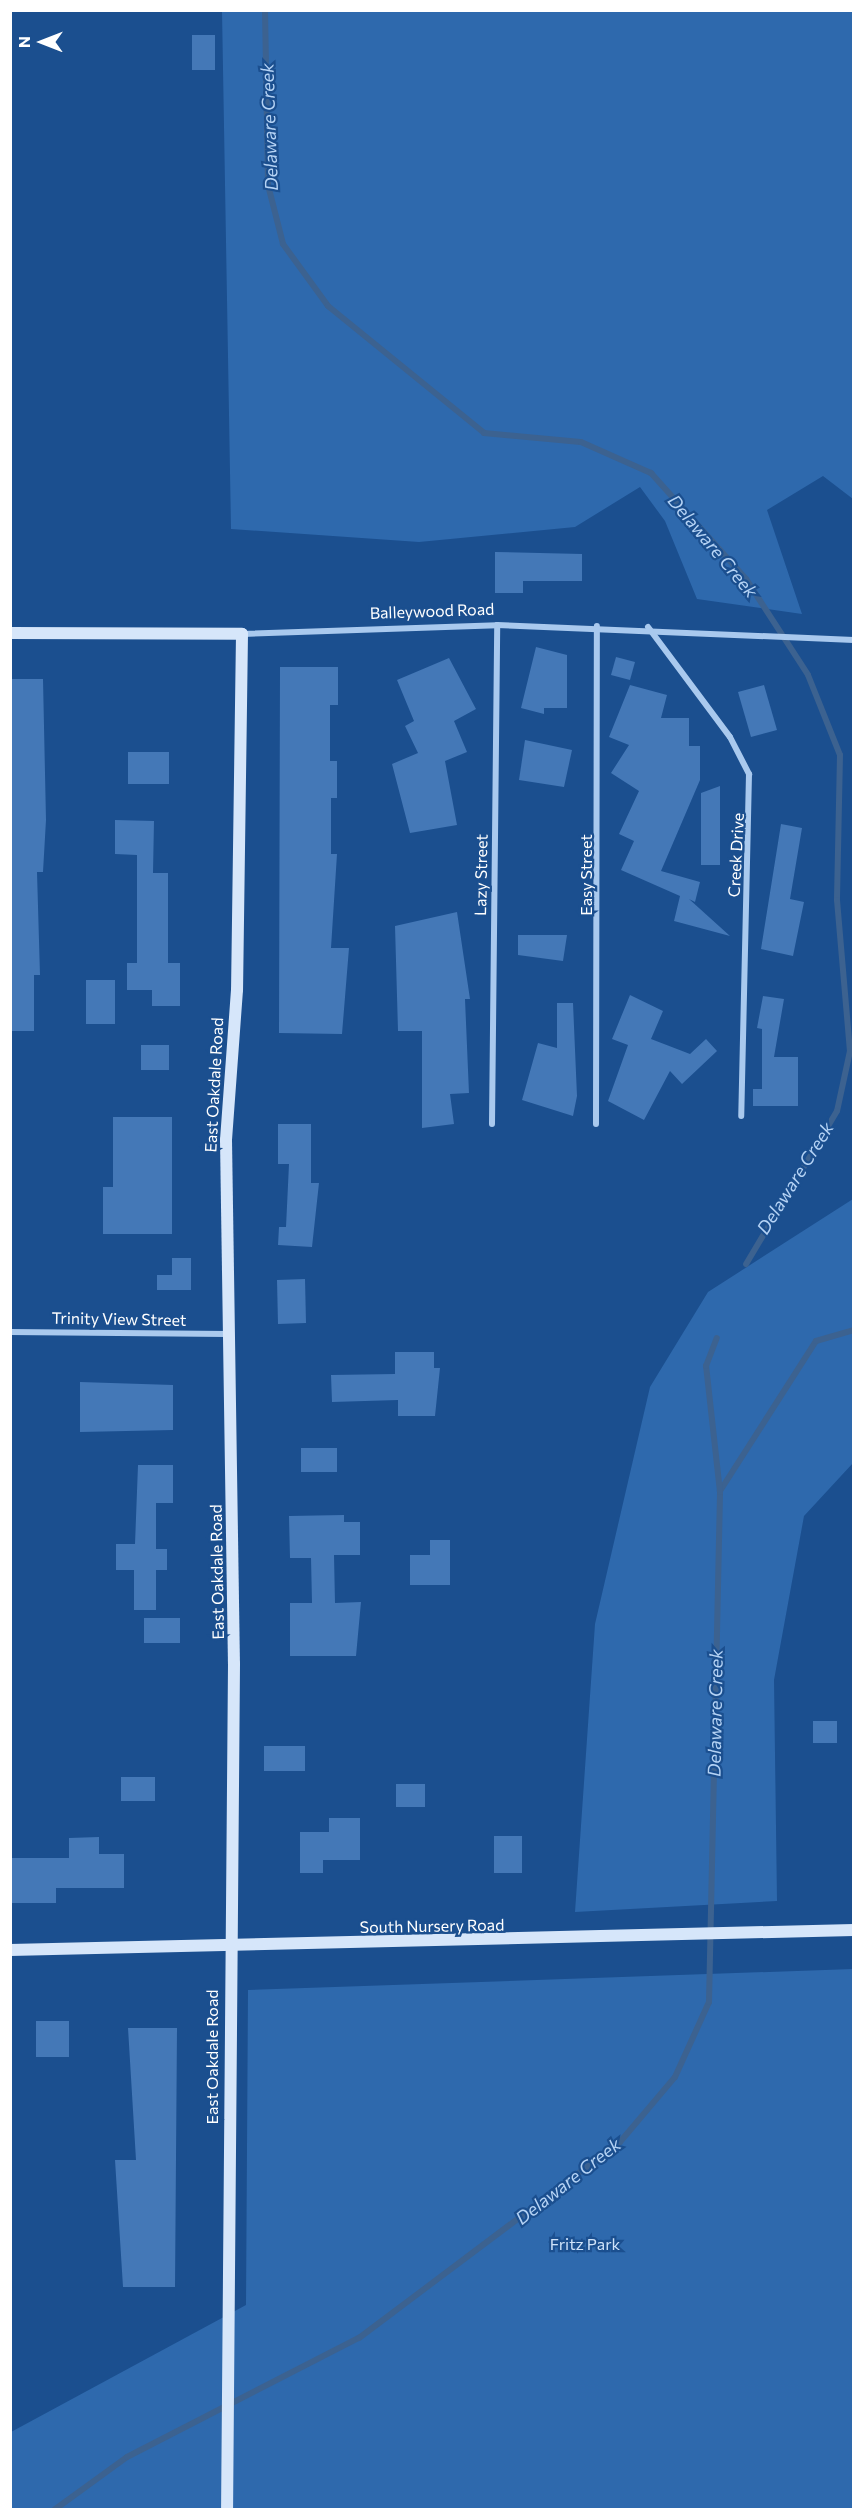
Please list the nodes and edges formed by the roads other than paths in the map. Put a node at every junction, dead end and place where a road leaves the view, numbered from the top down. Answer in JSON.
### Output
{"nodes":[{"id":1,"x":497,"y":625,"type":"junction"},
{"id":2,"x":597,"y":626,"type":"junction"},
{"id":3,"x":648,"y":627,"type":"junction"},
{"id":4,"x":10,"y":633,"type":"edge"},
{"id":5,"x":242,"y":634,"type":"junction"},
{"id":6,"x":854,"y":640,"type":"edge"},
{"id":7,"x":741,"y":1116,"type":"dead end"},
{"id":8,"x":492,"y":1124,"type":"dead end"},
{"id":9,"x":596,"y":1124,"type":"dead end"},
{"id":10,"x":10,"y":1332,"type":"edge"},
{"id":11,"x":227,"y":1334,"type":"junction"},
{"id":12,"x":854,"y":1930,"type":"edge"},
{"id":13,"x":229,"y":1948,"type":"junction"},
{"id":14,"x":10,"y":1950,"type":"edge"},
{"id":15,"x":227,"y":2510,"type":"edge"}],
"edges":[{"from":1,"to":2,"type":"street","name":"Balleywood Road"},
{"from":1,"to":5,"type":"street","name":"Balleywood Road"},
{"from":1,"to":8,"type":"street","name":"Lazy Street"},
{"from":2,"to":3,"type":"street","name":"Balleywood Road"},
{"from":2,"to":9,"type":"street","name":"Easy Street"},
{"from":3,"to":6,"type":"street","name":"Balleywood Road"},
{"from":3,"to":7,"type":"street","name":"Creek Drive"},
{"from":4,"to":5,"type":"street","name":"Balleywood Road"},
{"from":5,"to":11,"type":"street","name":"East Oakdale Road"},
{"from":10,"to":11,"type":"street","name":"Trinity View Street"},
{"from":11,"to":13,"type":"street","name":"East Oakdale Road"},
{"from":12,"to":13,"type":"street","name":"South Nursery Road"},
{"from":13,"to":14,"type":"street","name":"South Nursery Road"},
{"from":13,"to":15,"type":"street","name":"East Oakdale Road"}]}
